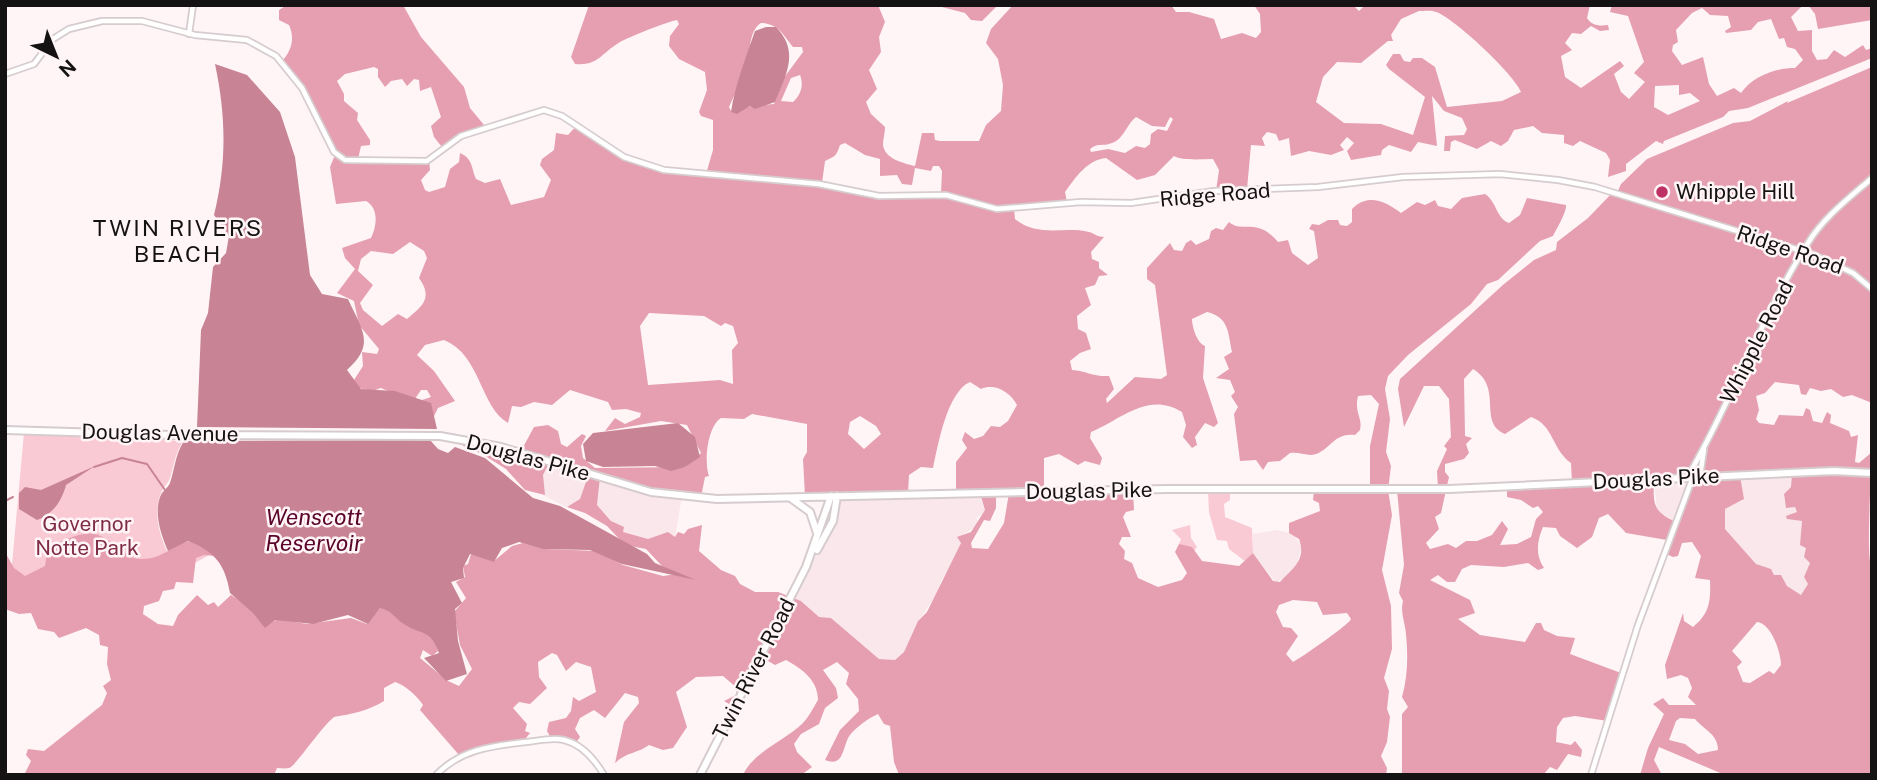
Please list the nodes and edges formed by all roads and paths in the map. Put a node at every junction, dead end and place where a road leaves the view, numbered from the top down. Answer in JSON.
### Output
{"nodes":[{"id":1,"x":193,"y":5,"type":"edge"},
{"id":2,"x":189,"y":34,"type":"junction"},
{"id":3,"x":5,"y":74,"type":"edge"},
{"id":4,"x":1872,"y":178,"type":"edge"},
{"id":5,"x":1803,"y":251,"type":"junction"},
{"id":6,"x":1872,"y":289,"type":"edge"},
{"id":7,"x":5,"y":430,"type":"edge"},
{"id":8,"x":315,"y":435,"type":"joint"},
{"id":9,"x":1872,"y":473,"type":"edge"},
{"id":10,"x":1693,"y":477,"type":"junction"},
{"id":11,"x":834,"y":496,"type":"junction"},
{"id":12,"x":780,"y":497,"type":"junction"},
{"id":13,"x":817,"y":541,"type":"junction"},
{"id":14,"x":808,"y":564,"type":"junction"},
{"id":15,"x":436,"y":775,"type":"edge"},
{"id":16,"x":604,"y":775,"type":"edge"},
{"id":17,"x":699,"y":775,"type":"edge"},
{"id":18,"x":1591,"y":775,"type":"edge"}],
"edges":[{"from":1,"to":2,"type":"street"},
{"from":2,"to":3,"type":"street"},
{"from":2,"to":5,"type":"street","name":"Ridge Road"},
{"from":4,"to":5,"type":"street","name":"Whipple Road"},
{"from":5,"to":6,"type":"street","name":"Ridge Road"},
{"from":5,"to":10,"type":"street","name":"Whipple Road"},
{"from":7,"to":8,"type":"main road","name":"Douglas Avenue"},
{"from":8,"to":12,"type":"main road","name":"Douglas Pike"},
{"from":9,"to":10,"type":"main road","name":"Douglas Pike"},
{"from":10,"to":11,"type":"main road","name":"Douglas Pike"},
{"from":10,"to":18,"type":"street","name":"Whipple Road"},
{"from":11,"to":12,"type":"main road","name":"Douglas Pike"},
{"from":11,"to":13,"type":"main road","name":"Twin River Road"},
{"from":11,"to":14,"type":"main road","name":"Twin River Road"},
{"from":12,"to":13,"type":"main road"},
{"from":13,"to":14,"type":"main road","name":"Twin River Road"},
{"from":14,"to":17,"type":"main road","name":"Twin River Road"},
{"from":15,"to":16,"type":"street"}]}
